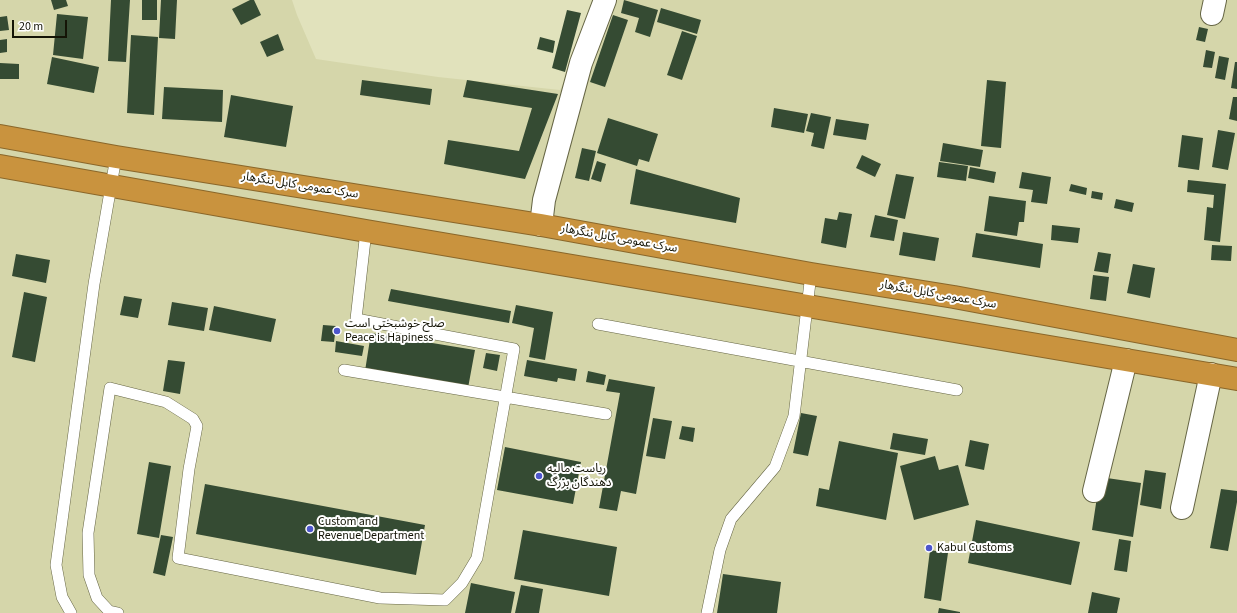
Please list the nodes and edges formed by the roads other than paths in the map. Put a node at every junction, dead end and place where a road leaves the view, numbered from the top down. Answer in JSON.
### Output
{"nodes":[{"id":1,"x":605,"y":0,"type":"edge"},
{"id":2,"x":0,"y":136,"type":"edge"},
{"id":3,"x":116,"y":157,"type":"junction"},
{"id":4,"x":0,"y":166,"type":"edge"},
{"id":5,"x":112,"y":186,"type":"junction"},
{"id":6,"x":540,"y":225,"type":"junction"},
{"id":7,"x":366,"y":230,"type":"junction"},
{"id":8,"x":811,"y":274,"type":"junction"},
{"id":9,"x":807,"y":306,"type":"junction"},
{"id":10,"x":598,"y":324,"type":"dead end"},
{"id":11,"x":1237,"y":350,"type":"edge"},
{"id":12,"x":1126,"y":360,"type":"junction"},
{"id":13,"x":800,"y":361,"type":"junction"},
{"id":14,"x":344,"y":370,"type":"dead end"},
{"id":15,"x":1211,"y":374,"type":"junction"},
{"id":16,"x":1237,"y":379,"type":"edge"},
{"id":17,"x":957,"y":390,"type":"dead end"},
{"id":18,"x":506,"y":397,"type":"junction"},
{"id":19,"x":606,"y":414,"type":"dead end"},
{"id":20,"x":1094,"y":491,"type":"dead end"},
{"id":21,"x":1182,"y":508,"type":"dead end"},
{"id":22,"x":70,"y":613,"type":"edge"},
{"id":23,"x":118,"y":613,"type":"edge"},
{"id":24,"x":707,"y":613,"type":"edge"}],
"edges":[{"from":1,"to":6,"type":"street"},
{"from":2,"to":3,"type":"highway","name":"سرک عمومی کابل ننگرهار"},
{"from":3,"to":5,"type":"lane"},
{"from":3,"to":6,"type":"highway","name":"سرک عمومی کابل ننگرهار"},
{"from":4,"to":5,"type":"highway"},
{"from":5,"to":7,"type":"highway"},
{"from":5,"to":22,"type":"lane"},
{"from":6,"to":8,"type":"highway","name":"سرک عمومی کابل ننگرهار"},
{"from":7,"to":9,"type":"highway"},
{"from":7,"to":18,"type":"lane"},
{"from":8,"to":9,"type":"lane"},
{"from":8,"to":11,"type":"highway","name":"سرک عمومی کابل ننگرهار"},
{"from":9,"to":12,"type":"highway"},
{"from":9,"to":13,"type":"lane"},
{"from":10,"to":13,"type":"lane"},
{"from":12,"to":15,"type":"highway"},
{"from":12,"to":20,"type":"street"},
{"from":13,"to":17,"type":"lane"},
{"from":13,"to":24,"type":"lane"},
{"from":14,"to":18,"type":"lane"},
{"from":15,"to":16,"type":"highway"},
{"from":15,"to":21,"type":"street"},
{"from":18,"to":19,"type":"lane"},
{"from":18,"to":23,"type":"lane"}]}
